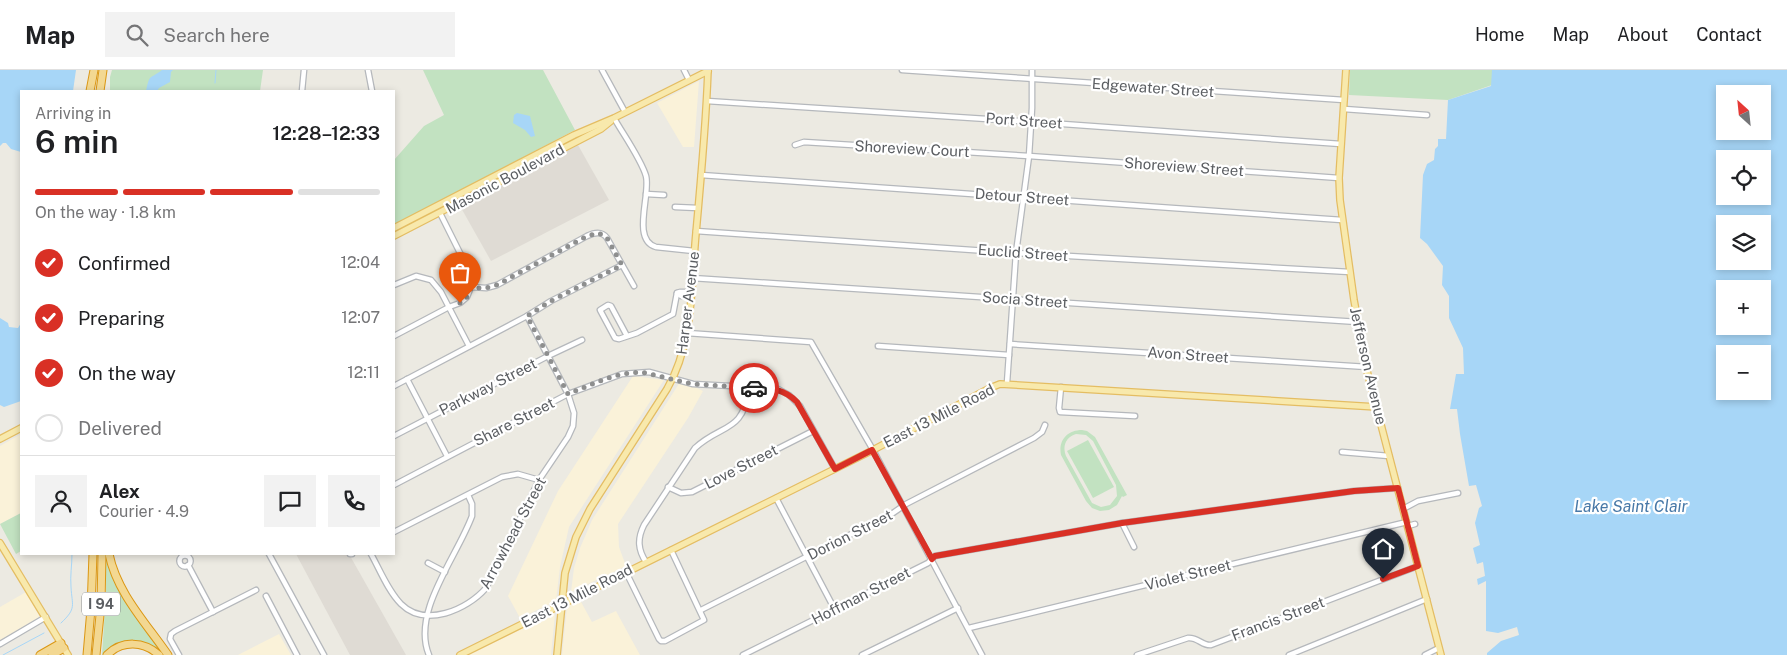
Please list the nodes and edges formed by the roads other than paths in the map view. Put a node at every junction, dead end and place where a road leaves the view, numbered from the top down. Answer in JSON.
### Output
{"nodes":[{"id":1,"x":94,"y":70,"type":"edge"},
{"id":2,"x":103,"y":70,"type":"edge"},
{"id":3,"x":304,"y":70,"type":"edge"},
{"id":4,"x":368,"y":70,"type":"edge"},
{"id":5,"x":602,"y":70,"type":"edge"},
{"id":6,"x":684,"y":70,"type":"edge"},
{"id":7,"x":709,"y":70,"type":"edge"},
{"id":8,"x":902,"y":70,"type":"edge"},
{"id":9,"x":1032,"y":70,"type":"edge"},
{"id":10,"x":1346,"y":70,"type":"edge"},
{"id":11,"x":688,"y":80,"type":"junction"},
{"id":12,"x":1032,"y":80,"type":"junction"},
{"id":13,"x":90,"y":90,"type":"edge"},
{"id":14,"x":100,"y":90,"type":"edge"},
{"id":15,"x":302,"y":90,"type":"edge"},
{"id":16,"x":372,"y":90,"type":"edge"},
{"id":17,"x":1344,"y":100,"type":"junction"},
{"id":18,"x":707,"y":101,"type":"junction"},
{"id":19,"x":1344,"y":109,"type":"junction"},
{"id":20,"x":626,"y":112,"type":"junction"},
{"id":21,"x":1427,"y":115,"type":"dead end"},
{"id":22,"x":614,"y":118,"type":"junction"},
{"id":23,"x":1032,"y":121,"type":"junction"},
{"id":24,"x":574,"y":135,"type":"junction"},
{"id":25,"x":579,"y":140,"type":"junction"},
{"id":26,"x":1342,"y":144,"type":"junction"},
{"id":27,"x":553,"y":145,"type":"junction"},
{"id":28,"x":794,"y":145,"type":"dead end"},
{"id":29,"x":563,"y":149,"type":"junction"},
{"id":30,"x":544,"y":150,"type":"junction"},
{"id":31,"x":1029,"y":156,"type":"junction"},
{"id":32,"x":541,"y":160,"type":"junction"},
{"id":33,"x":701,"y":175,"type":"junction"},
{"id":34,"x":494,"y":176,"type":"junction"},
{"id":35,"x":1339,"y":178,"type":"junction"},
{"id":36,"x":646,"y":194,"type":"junction"},
{"id":37,"x":664,"y":194,"type":"dead end"},
{"id":38,"x":469,"y":198,"type":"junction"},
{"id":39,"x":1024,"y":198,"type":"junction"},
{"id":40,"x":449,"y":199,"type":"junction"},
{"id":41,"x":675,"y":207,"type":"dead end"},
{"id":42,"x":698,"y":208,"type":"junction"},
{"id":43,"x":440,"y":213,"type":"junction"},
{"id":44,"x":1342,"y":220,"type":"junction"},
{"id":45,"x":396,"y":227,"type":"edge"},
{"id":46,"x":696,"y":231,"type":"junction"},
{"id":47,"x":395,"y":236,"type":"edge"},
{"id":48,"x":694,"y":251,"type":"junction"},
{"id":49,"x":1016,"y":253,"type":"junction"},
{"id":50,"x":622,"y":265,"type":"junction"},
{"id":51,"x":1350,"y":272,"type":"junction"},
{"id":52,"x":692,"y":278,"type":"junction"},
{"id":53,"x":395,"y":285,"type":"edge"},
{"id":54,"x":634,"y":286,"type":"dead end"},
{"id":55,"x":471,"y":288,"type":"junction"},
{"id":56,"x":691,"y":294,"type":"junction"},
{"id":57,"x":1012,"y":299,"type":"junction"},
{"id":58,"x":449,"y":307,"type":"junction"},
{"id":59,"x":527,"y":316,"type":"junction"},
{"id":60,"x":1358,"y":322,"type":"junction"},
{"id":61,"x":687,"y":333,"type":"junction"},
{"id":62,"x":395,"y":335,"type":"edge"},
{"id":63,"x":626,"y":336,"type":"junction"},
{"id":64,"x":582,"y":340,"type":"dead end"},
{"id":65,"x":1010,"y":344,"type":"junction"},
{"id":66,"x":470,"y":346,"type":"junction"},
{"id":67,"x":878,"y":346,"type":"dead end"},
{"id":68,"x":1009,"y":355,"type":"junction"},
{"id":69,"x":548,"y":356,"type":"junction"},
{"id":70,"x":1367,"y":367,"type":"junction"},
{"id":71,"x":407,"y":379,"type":"junction"},
{"id":72,"x":673,"y":379,"type":"junction"},
{"id":73,"x":1007,"y":384,"type":"junction"},
{"id":74,"x":395,"y":385,"type":"edge"},
{"id":75,"x":1061,"y":387,"type":"junction"},
{"id":76,"x":749,"y":388,"type":"junction"},
{"id":77,"x":568,"y":394,"type":"junction"},
{"id":78,"x":1377,"y":407,"type":"junction"},
{"id":79,"x":1135,"y":416,"type":"dead end"},
{"id":80,"x":427,"y":418,"type":"junction"},
{"id":81,"x":1045,"y":425,"type":"dead end"},
{"id":82,"x":20,"y":429,"type":"edge"},
{"id":83,"x":814,"y":431,"type":"junction"},
{"id":84,"x":395,"y":435,"type":"edge"},
{"id":85,"x":0,"y":439,"type":"edge"},
{"id":86,"x":872,"y":450,"type":"junction"},
{"id":87,"x":1342,"y":452,"type":"dead end"},
{"id":88,"x":447,"y":456,"type":"junction"},
{"id":89,"x":1389,"y":456,"type":"junction"},
{"id":90,"x":835,"y":469,"type":"junction"},
{"id":91,"x":539,"y":480,"type":"junction"},
{"id":92,"x":395,"y":484,"type":"edge"},
{"id":93,"x":668,"y":487,"type":"junction"},
{"id":94,"x":1398,"y":488,"type":"junction"},
{"id":95,"x":1458,"y":493,"type":"dead end"},
{"id":96,"x":468,"y":494,"type":"junction"},
{"id":97,"x":776,"y":498,"type":"junction"},
{"id":98,"x":903,"y":507,"type":"junction"},
{"id":99,"x":1403,"y":508,"type":"junction"},
{"id":100,"x":1122,"y":523,"type":"junction"},
{"id":101,"x":1407,"y":524,"type":"junction"},
{"id":102,"x":1415,"y":524,"type":"dead end"},
{"id":103,"x":395,"y":531,"type":"edge"},
{"id":104,"x":0,"y":542,"type":"edge"},
{"id":105,"x":1134,"y":547,"type":"dead end"},
{"id":106,"x":670,"y":550,"type":"junction"},
{"id":107,"x":93,"y":555,"type":"edge"},
{"id":108,"x":102,"y":555,"type":"edge"},
{"id":109,"x":109,"y":555,"type":"edge"},
{"id":110,"x":179,"y":555,"type":"edge"},
{"id":111,"x":270,"y":555,"type":"edge"},
{"id":112,"x":372,"y":555,"type":"edge"},
{"id":113,"x":807,"y":557,"type":"junction"},
{"id":114,"x":932,"y":559,"type":"junction"},
{"id":115,"x":646,"y":562,"type":"junction"},
{"id":116,"x":428,"y":563,"type":"dead end"},
{"id":117,"x":188,"y":566,"type":"junction"},
{"id":118,"x":1418,"y":566,"type":"junction"},
{"id":119,"x":445,"y":572,"type":"junction"},
{"id":120,"x":626,"y":572,"type":"junction"},
{"id":121,"x":256,"y":590,"type":"dead end"},
{"id":122,"x":266,"y":596,"type":"dead end"},
{"id":123,"x":1426,"y":599,"type":"junction"},
{"id":124,"x":562,"y":604,"type":"junction"},
{"id":125,"x":958,"y":608,"type":"junction"},
{"id":126,"x":701,"y":610,"type":"junction"},
{"id":127,"x":835,"y":610,"type":"junction"},
{"id":128,"x":213,"y":612,"type":"junction"},
{"id":129,"x":426,"y":614,"type":"junction"},
{"id":130,"x":46,"y":617,"type":"junction"},
{"id":131,"x":969,"y":628,"type":"junction"},
{"id":132,"x":0,"y":644,"type":"edge"},
{"id":133,"x":1439,"y":648,"type":"junction"},
{"id":134,"x":64,"y":649,"type":"edge"},
{"id":135,"x":40,"y":655,"type":"edge"},
{"id":136,"x":52,"y":655,"type":"edge"},
{"id":137,"x":87,"y":655,"type":"edge"},
{"id":138,"x":96,"y":655,"type":"edge"},
{"id":139,"x":107,"y":655,"type":"edge"},
{"id":140,"x":159,"y":655,"type":"edge"},
{"id":141,"x":168,"y":655,"type":"edge"},
{"id":142,"x":179,"y":655,"type":"edge"},
{"id":143,"x":297,"y":655,"type":"edge"},
{"id":144,"x":324,"y":655,"type":"edge"},
{"id":145,"x":429,"y":655,"type":"edge"},
{"id":146,"x":460,"y":655,"type":"edge"},
{"id":147,"x":556,"y":655,"type":"edge"},
{"id":148,"x":743,"y":655,"type":"edge"},
{"id":149,"x":862,"y":655,"type":"edge"},
{"id":150,"x":982,"y":655,"type":"edge"},
{"id":151,"x":1137,"y":655,"type":"edge"},
{"id":152,"x":1290,"y":655,"type":"edge"},
{"id":153,"x":1425,"y":655,"type":"edge"},
{"id":154,"x":1440,"y":655,"type":"edge"}],
"edges":[{"from":1,"to":13,"type":"highway"},
{"from":2,"to":14,"type":"highway"},
{"from":3,"to":15,"type":"street"},
{"from":4,"to":16,"type":"street"},
{"from":5,"to":20,"type":"street"},
{"from":6,"to":11,"type":"street"},
{"from":7,"to":11,"type":"main road","name":"Masonic Boulevard"},
{"from":7,"to":18,"type":"main road","name":"Harper Avenue"},
{"from":8,"to":12,"type":"street","name":"Edgewater Street"},
{"from":9,"to":12,"type":"street"},
{"from":10,"to":17,"type":"main road","name":"Jefferson Avenue"},
{"from":11,"to":20,"type":"main road","name":"Masonic Boulevard"},
{"from":12,"to":17,"type":"street","name":"Edgewater Street"},
{"from":12,"to":23,"type":"street"},
{"from":17,"to":19,"type":"main road","name":"Jefferson Avenue"},
{"from":18,"to":23,"type":"street","name":"Port Street"},
{"from":18,"to":33,"type":"main road","name":"Harper Avenue"},
{"from":19,"to":21,"type":"street"},
{"from":19,"to":26,"type":"main road","name":"Jefferson Avenue"},
{"from":20,"to":22,"type":"main road","name":"Masonic Boulevard"},
{"from":22,"to":24,"type":"main road","name":"Masonic Boulevard"},
{"from":22,"to":25,"type":"main road","name":"Masonic Boulevard"},
{"from":22,"to":36,"type":"street"},
{"from":23,"to":26,"type":"street","name":"Port Street"},
{"from":23,"to":31,"type":"street"},
{"from":24,"to":25,"type":"main road"},
{"from":24,"to":27,"type":"main road","name":"Masonic Boulevard"},
{"from":25,"to":29,"type":"main road","name":"Masonic Boulevard"},
{"from":26,"to":35,"type":"main road","name":"Jefferson Avenue"},
{"from":27,"to":29,"type":"main road"},
{"from":27,"to":30,"type":"main road","name":"Masonic Boulevard"},
{"from":28,"to":31,"type":"street","name":"Shoreview Court"},
{"from":29,"to":32,"type":"main road","name":"Masonic Boulevard"},
{"from":30,"to":32,"type":"main road"},
{"from":30,"to":34,"type":"main road","name":"Masonic Boulevard"},
{"from":31,"to":35,"type":"street","name":"Shoreview Street"},
{"from":31,"to":39,"type":"street"},
{"from":32,"to":38,"type":"main road","name":"Masonic Boulevard"},
{"from":33,"to":39,"type":"street","name":"Detour Street"},
{"from":33,"to":42,"type":"main road","name":"Harper Avenue"},
{"from":34,"to":38,"type":"main road"},
{"from":34,"to":40,"type":"main road","name":"Masonic Boulevard"},
{"from":35,"to":44,"type":"main road","name":"Jefferson Avenue"},
{"from":36,"to":37,"type":"street"},
{"from":36,"to":48,"type":"street"},
{"from":38,"to":43,"type":"main road","name":"Masonic Boulevard"},
{"from":39,"to":44,"type":"street","name":"Detour Street"},
{"from":39,"to":49,"type":"street"},
{"from":40,"to":43,"type":"main road"},
{"from":40,"to":45,"type":"main road","name":"Masonic Boulevard"},
{"from":41,"to":42,"type":"street"},
{"from":42,"to":46,"type":"main road","name":"Harper Avenue"},
{"from":43,"to":47,"type":"main road","name":"Masonic Boulevard"},
{"from":43,"to":55,"type":"street"},
{"from":44,"to":51,"type":"main road","name":"Jefferson Avenue"},
{"from":46,"to":48,"type":"main road","name":"Harper Avenue"},
{"from":46,"to":49,"type":"street","name":"Euclid Street"},
{"from":48,"to":52,"type":"main road","name":"Harper Avenue"},
{"from":49,"to":51,"type":"street","name":"Euclid Street"},
{"from":49,"to":57,"type":"street"},
{"from":50,"to":54,"type":"street"},
{"from":50,"to":55,"type":"street"},
{"from":50,"to":59,"type":"street"},
{"from":51,"to":60,"type":"main road","name":"Jefferson Avenue"},
{"from":52,"to":56,"type":"main road","name":"Harper Avenue"},
{"from":52,"to":57,"type":"street","name":"Socia Street"},
{"from":53,"to":58,"type":"street"},
{"from":55,"to":58,"type":"street"},
{"from":56,"to":61,"type":"main road","name":"Harper Avenue"},
{"from":56,"to":63,"type":"street"},
{"from":57,"to":60,"type":"street","name":"Socia Street"},
{"from":57,"to":65,"type":"street"},
{"from":58,"to":62,"type":"street"},
{"from":58,"to":66,"type":"street"},
{"from":59,"to":66,"type":"street"},
{"from":59,"to":69,"type":"street","name":"Arrowhead Street"},
{"from":60,"to":70,"type":"main road","name":"Jefferson Avenue"},
{"from":61,"to":72,"type":"main road","name":"Harper Avenue"},
{"from":61,"to":86,"type":"street"},
{"from":63,"to":63,"type":"street"},
{"from":64,"to":69,"type":"street","name":"Parkway Street"},
{"from":65,"to":68,"type":"street"},
{"from":65,"to":70,"type":"street","name":"Avon Street"},
{"from":66,"to":71,"type":"street"},
{"from":67,"to":68,"type":"street"},
{"from":68,"to":73,"type":"street"},
{"from":69,"to":77,"type":"street","name":"Arrowhead Street"},
{"from":69,"to":80,"type":"street","name":"Parkway Street"},
{"from":70,"to":78,"type":"main road","name":"Jefferson Avenue"},
{"from":71,"to":74,"type":"street"},
{"from":71,"to":80,"type":"street"},
{"from":72,"to":76,"type":"street","name":"Share Street"},
{"from":72,"to":77,"type":"street","name":"Share Street"},
{"from":72,"to":124,"type":"main road","name":"Harper Avenue"},
{"from":73,"to":75,"type":"main road","name":"East 13 Mile Road"},
{"from":73,"to":86,"type":"main road","name":"East 13 Mile Road"},
{"from":75,"to":78,"type":"main road","name":"East 13 Mile Road"},
{"from":75,"to":79,"type":"street"},
{"from":76,"to":83,"type":"street","name":"Share Street"},
{"from":76,"to":93,"type":"street"},
{"from":77,"to":88,"type":"street","name":"Share Street"},
{"from":77,"to":91,"type":"street","name":"Arrowhead Street"},
{"from":78,"to":89,"type":"main road","name":"Jefferson Avenue"},
{"from":80,"to":84,"type":"street","name":"Parkway Street"},
{"from":80,"to":88,"type":"street"},
{"from":81,"to":98,"type":"street","name":"Dorion Street"},
{"from":82,"to":85,"type":"main road"},
{"from":83,"to":90,"type":"street","name":"Share Street"},
{"from":83,"to":93,"type":"street","name":"Love Street"},
{"from":86,"to":90,"type":"main road","name":"East 13 Mile Road"},
{"from":86,"to":98,"type":"street"},
{"from":87,"to":89,"type":"street"},
{"from":88,"to":92,"type":"street","name":"Share Street"},
{"from":89,"to":94,"type":"main road","name":"Jefferson Avenue"},
{"from":90,"to":97,"type":"main road","name":"East 13 Mile Road"},
{"from":91,"to":96,"type":"street"},
{"from":91,"to":129,"type":"street","name":"Arrowhead Street"},
{"from":93,"to":115,"type":"street"},
{"from":94,"to":99,"type":"main road","name":"Jefferson Avenue"},
{"from":94,"to":100,"type":"street","name":"Hoffman Street"},
{"from":95,"to":99,"type":"street"},
{"from":96,"to":103,"type":"street"},
{"from":96,"to":119,"type":"street"},
{"from":97,"to":106,"type":"main road","name":"East 13 Mile Road"},
{"from":97,"to":113,"type":"street"},
{"from":98,"to":113,"type":"street","name":"Dorion Street"},
{"from":98,"to":114,"type":"street"},
{"from":99,"to":101,"type":"main road","name":"Jefferson Avenue"},
{"from":100,"to":105,"type":"street"},
{"from":100,"to":114,"type":"street","name":"Hoffman Street"},
{"from":101,"to":102,"type":"street","name":"Violet Street"},
{"from":101,"to":118,"type":"main road","name":"Jefferson Avenue"},
{"from":101,"to":131,"type":"street","name":"Violet Street"},
{"from":104,"to":130,"type":"main road"},
{"from":106,"to":115,"type":"main road","name":"East 13 Mile Road"},
{"from":106,"to":126,"type":"street"},
{"from":107,"to":137,"type":"highway","number":"I 94"},
{"from":108,"to":138,"type":"highway","number":"I 94"},
{"from":109,"to":141,"type":"highway"},
{"from":110,"to":117,"type":"street"},
{"from":110,"to":117,"type":"street"},
{"from":111,"to":144,"type":"street"},
{"from":112,"to":129,"type":"street","name":"Arrowhead Street"},
{"from":113,"to":126,"type":"street","name":"Dorion Street"},
{"from":113,"to":127,"type":"street"},
{"from":114,"to":125,"type":"street"},
{"from":114,"to":127,"type":"street","name":"Hoffman Street"},
{"from":115,"to":120,"type":"main road","name":"East 13 Mile Road"},
{"from":116,"to":119,"type":"street"},
{"from":117,"to":128,"type":"street"},
{"from":118,"to":123,"type":"main road","name":"Jefferson Avenue"},
{"from":118,"to":151,"type":"street","name":"Francis Street"},
{"from":119,"to":129,"type":"street"},
{"from":120,"to":124,"type":"main road","name":"East 13 Mile Road"},
{"from":120,"to":126,"type":"street"},
{"from":121,"to":128,"type":"street"},
{"from":122,"to":143,"type":"street"},
{"from":123,"to":133,"type":"main road","name":"Jefferson Avenue"},
{"from":123,"to":152,"type":"street"},
{"from":124,"to":146,"type":"main road","name":"East 13 Mile Road"},
{"from":124,"to":147,"type":"main road","name":"Harper Avenue"},
{"from":125,"to":131,"type":"street"},
{"from":125,"to":149,"type":"street"},
{"from":127,"to":148,"type":"street","name":"Hoffman Street"},
{"from":128,"to":142,"type":"street"},
{"from":129,"to":145,"type":"street"},
{"from":130,"to":132,"type":"street"},
{"from":130,"to":134,"type":"main road"},
{"from":131,"to":150,"type":"street"},
{"from":133,"to":153,"type":"street"},
{"from":133,"to":154,"type":"main road","name":"Jefferson Avenue"},
{"from":134,"to":135,"type":"highway"},
{"from":134,"to":136,"type":"highway"},
{"from":139,"to":140,"type":"highway"}]}
